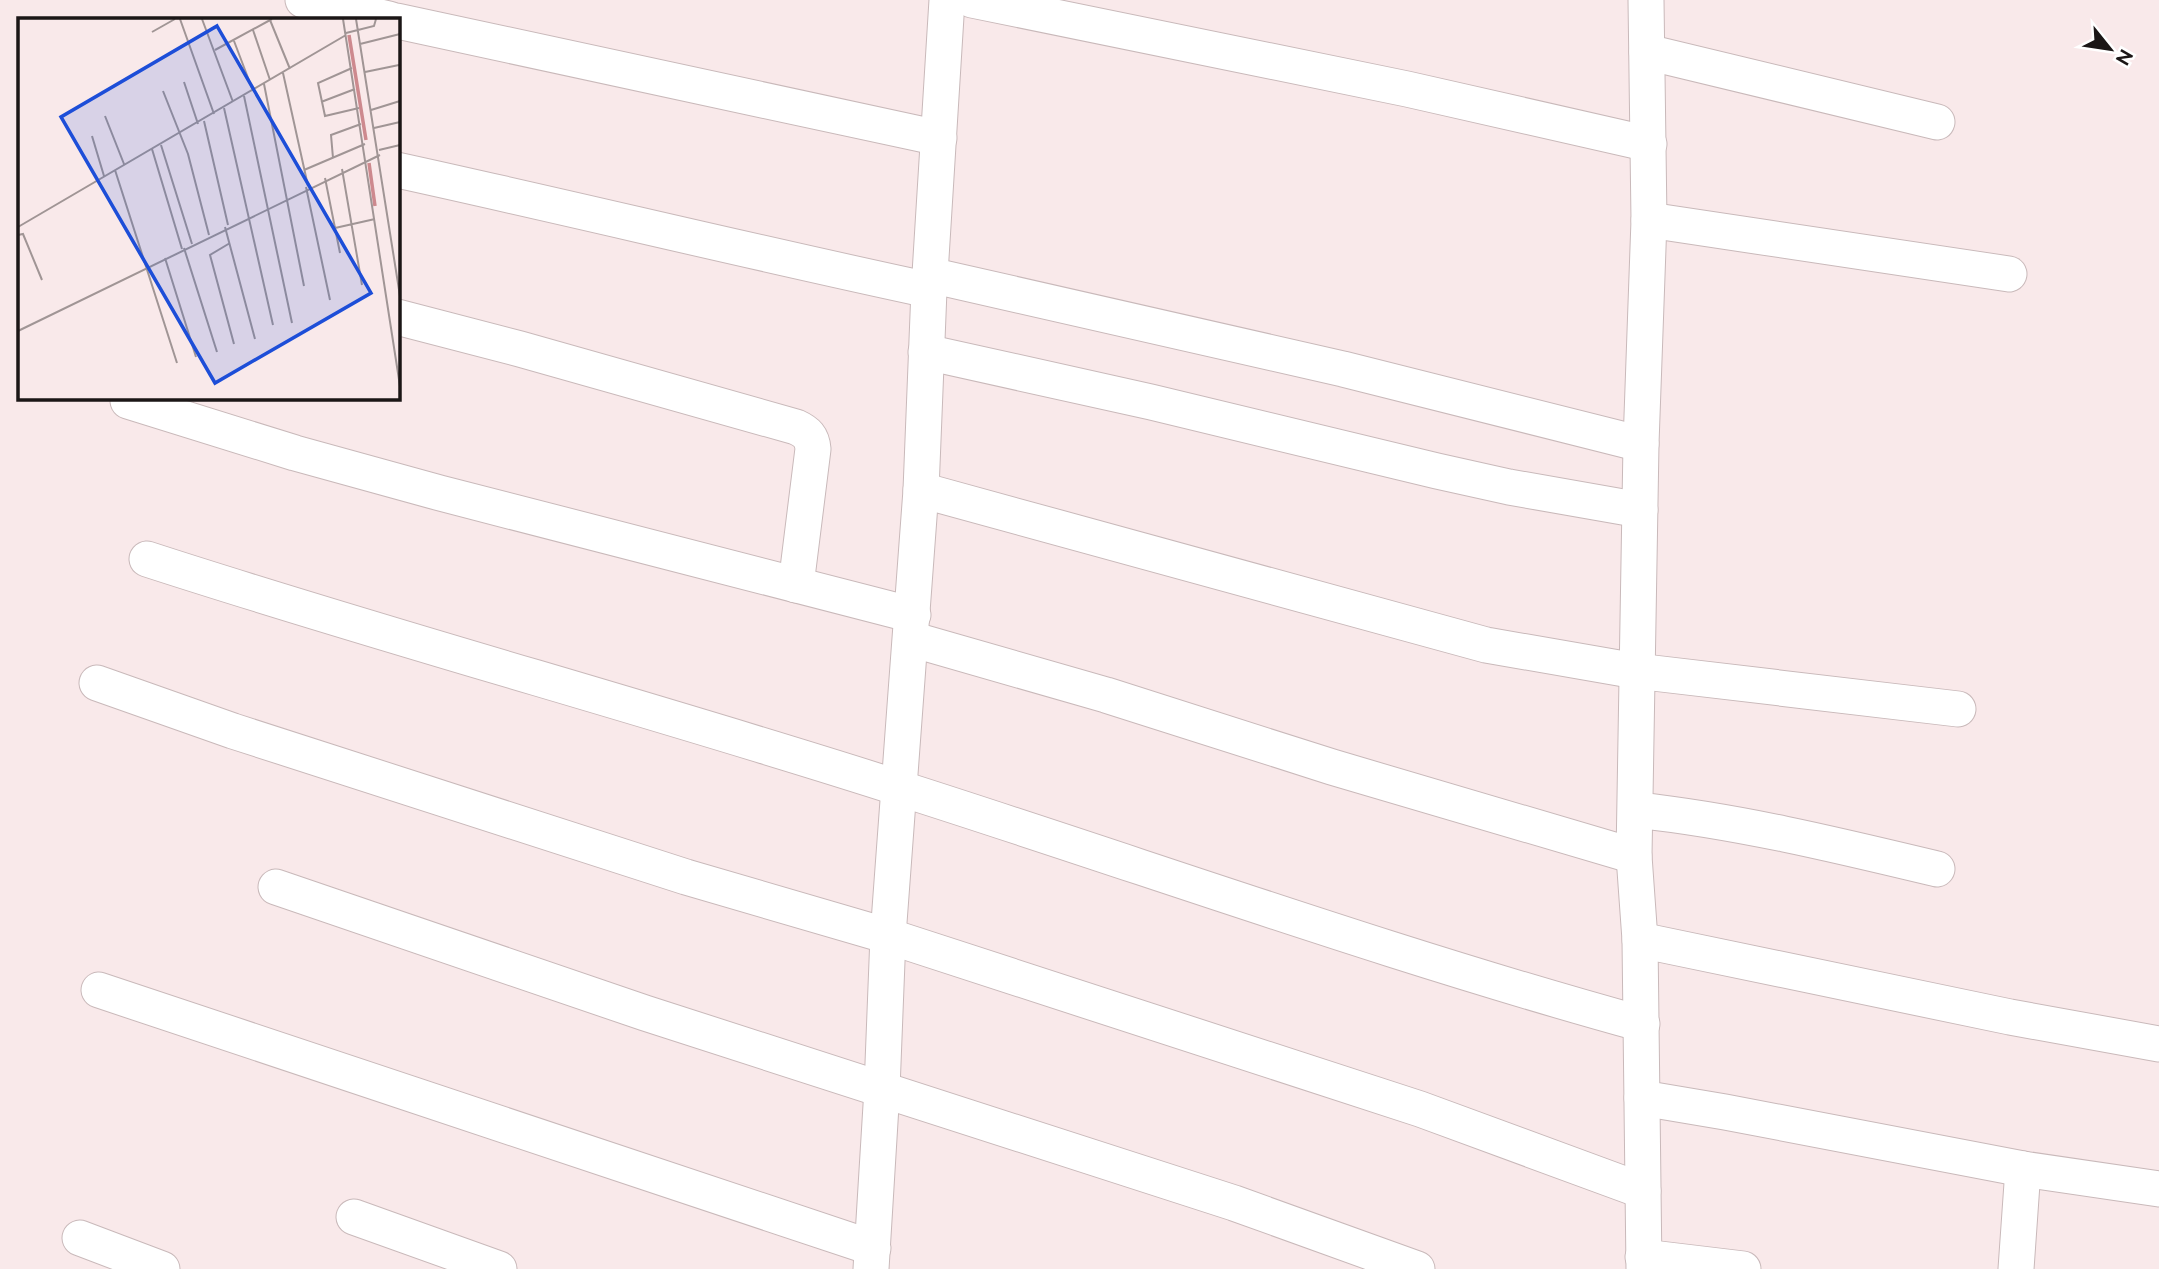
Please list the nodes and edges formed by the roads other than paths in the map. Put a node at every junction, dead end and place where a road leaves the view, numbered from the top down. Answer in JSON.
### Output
{"nodes":[{"id":1,"x":303,"y":0,"type":"edge"},
{"id":2,"x":947,"y":0,"type":"edge"},
{"id":3,"x":972,"y":0,"type":"edge"},
{"id":4,"x":1646,"y":0,"type":"edge"},
{"id":5,"x":384,"y":18,"type":"edge"},
{"id":6,"x":399,"y":21,"type":"edge"},
{"id":7,"x":1647,"y":52,"type":"junction"},
{"id":8,"x":1937,"y":122,"type":"dead end"},
{"id":9,"x":939,"y":138,"type":"junction"},
{"id":10,"x":1649,"y":144,"type":"junction"},
{"id":11,"x":399,"y":170,"type":"edge"},
{"id":12,"x":1649,"y":220,"type":"junction"},
{"id":13,"x":2010,"y":274,"type":"dead end"},
{"id":14,"x":930,"y":283,"type":"junction"},
{"id":15,"x":399,"y":318,"type":"edge"},
{"id":16,"x":926,"y":352,"type":"junction"},
{"id":17,"x":128,"y":401,"type":"dead end"},
{"id":18,"x":1641,"y":444,"type":"junction"},
{"id":19,"x":921,"y":490,"type":"junction"},
{"id":20,"x":1640,"y":510,"type":"junction"},
{"id":21,"x":147,"y":559,"type":"dead end"},
{"id":22,"x":796,"y":585,"type":"junction"},
{"id":23,"x":912,"y":627,"type":"junction"},
{"id":24,"x":1636,"y":671,"type":"junction"},
{"id":25,"x":97,"y":683,"type":"dead end"},
{"id":26,"x":1958,"y":709,"type":"dead end"},
{"id":27,"x":900,"y":788,"type":"junction"},
{"id":28,"x":1636,"y":810,"type":"junction"},
{"id":29,"x":1634,"y":856,"type":"junction"},
{"id":30,"x":1937,"y":869,"type":"dead end"},
{"id":31,"x":276,"y":887,"type":"dead end"},
{"id":32,"x":888,"y":936,"type":"junction"},
{"id":33,"x":1640,"y":940,"type":"junction"},
{"id":34,"x":99,"y":990,"type":"dead end"},
{"id":35,"x":1642,"y":1024,"type":"junction"},
{"id":36,"x":2159,"y":1044,"type":"edge"},
{"id":37,"x":882,"y":1089,"type":"junction"},
{"id":38,"x":1642,"y":1098,"type":"junction"},
{"id":39,"x":2023,"y":1169,"type":"junction"},
{"id":40,"x":2159,"y":1189,"type":"edge"},
{"id":41,"x":1643,"y":1191,"type":"junction"},
{"id":42,"x":354,"y":1217,"type":"dead end"},
{"id":43,"x":80,"y":1238,"type":"dead end"},
{"id":44,"x":878,"y":1262,"type":"edge"},
{"id":45,"x":1644,"y":1263,"type":"edge"},
{"id":46,"x":162,"y":1269,"type":"edge"},
{"id":47,"x":499,"y":1269,"type":"edge"},
{"id":48,"x":1417,"y":1269,"type":"edge"},
{"id":49,"x":1743,"y":1269,"type":"edge"},
{"id":50,"x":2016,"y":1269,"type":"edge"}],
"edges":[{"from":1,"to":5,"type":"street"},
{"from":2,"to":9,"type":"street"},
{"from":3,"to":10,"type":"street"},
{"from":4,"to":7,"type":"street"},
{"from":6,"to":9,"type":"street"},
{"from":7,"to":8,"type":"street"},
{"from":7,"to":10,"type":"street"},
{"from":9,"to":14,"type":"street"},
{"from":10,"to":12,"type":"street"},
{"from":11,"to":14,"type":"street"},
{"from":12,"to":13,"type":"street"},
{"from":12,"to":18,"type":"street"},
{"from":14,"to":16,"type":"street"},
{"from":14,"to":18,"type":"street"},
{"from":15,"to":22,"type":"street"},
{"from":16,"to":19,"type":"street"},
{"from":16,"to":20,"type":"street"},
{"from":17,"to":22,"type":"street"},
{"from":18,"to":20,"type":"street"},
{"from":19,"to":23,"type":"street"},
{"from":19,"to":24,"type":"street"},
{"from":20,"to":24,"type":"street"},
{"from":21,"to":27,"type":"street"},
{"from":22,"to":23,"type":"street"},
{"from":23,"to":27,"type":"street"},
{"from":23,"to":29,"type":"street"},
{"from":24,"to":26,"type":"street"},
{"from":24,"to":28,"type":"street"},
{"from":25,"to":32,"type":"street"},
{"from":27,"to":32,"type":"street"},
{"from":27,"to":35,"type":"street"},
{"from":28,"to":29,"type":"street"},
{"from":28,"to":30,"type":"street"},
{"from":29,"to":33,"type":"street"},
{"from":31,"to":37,"type":"street"},
{"from":32,"to":37,"type":"street"},
{"from":32,"to":41,"type":"street"},
{"from":33,"to":35,"type":"street"},
{"from":33,"to":36,"type":"street"},
{"from":34,"to":44,"type":"street"},
{"from":35,"to":38,"type":"street"},
{"from":37,"to":44,"type":"street"},
{"from":37,"to":48,"type":"street"},
{"from":38,"to":39,"type":"street"},
{"from":38,"to":41,"type":"street"},
{"from":39,"to":40,"type":"street"},
{"from":39,"to":50,"type":"street"},
{"from":41,"to":45,"type":"street"},
{"from":42,"to":47,"type":"street"},
{"from":43,"to":46,"type":"street"},
{"from":45,"to":49,"type":"street"}]}
